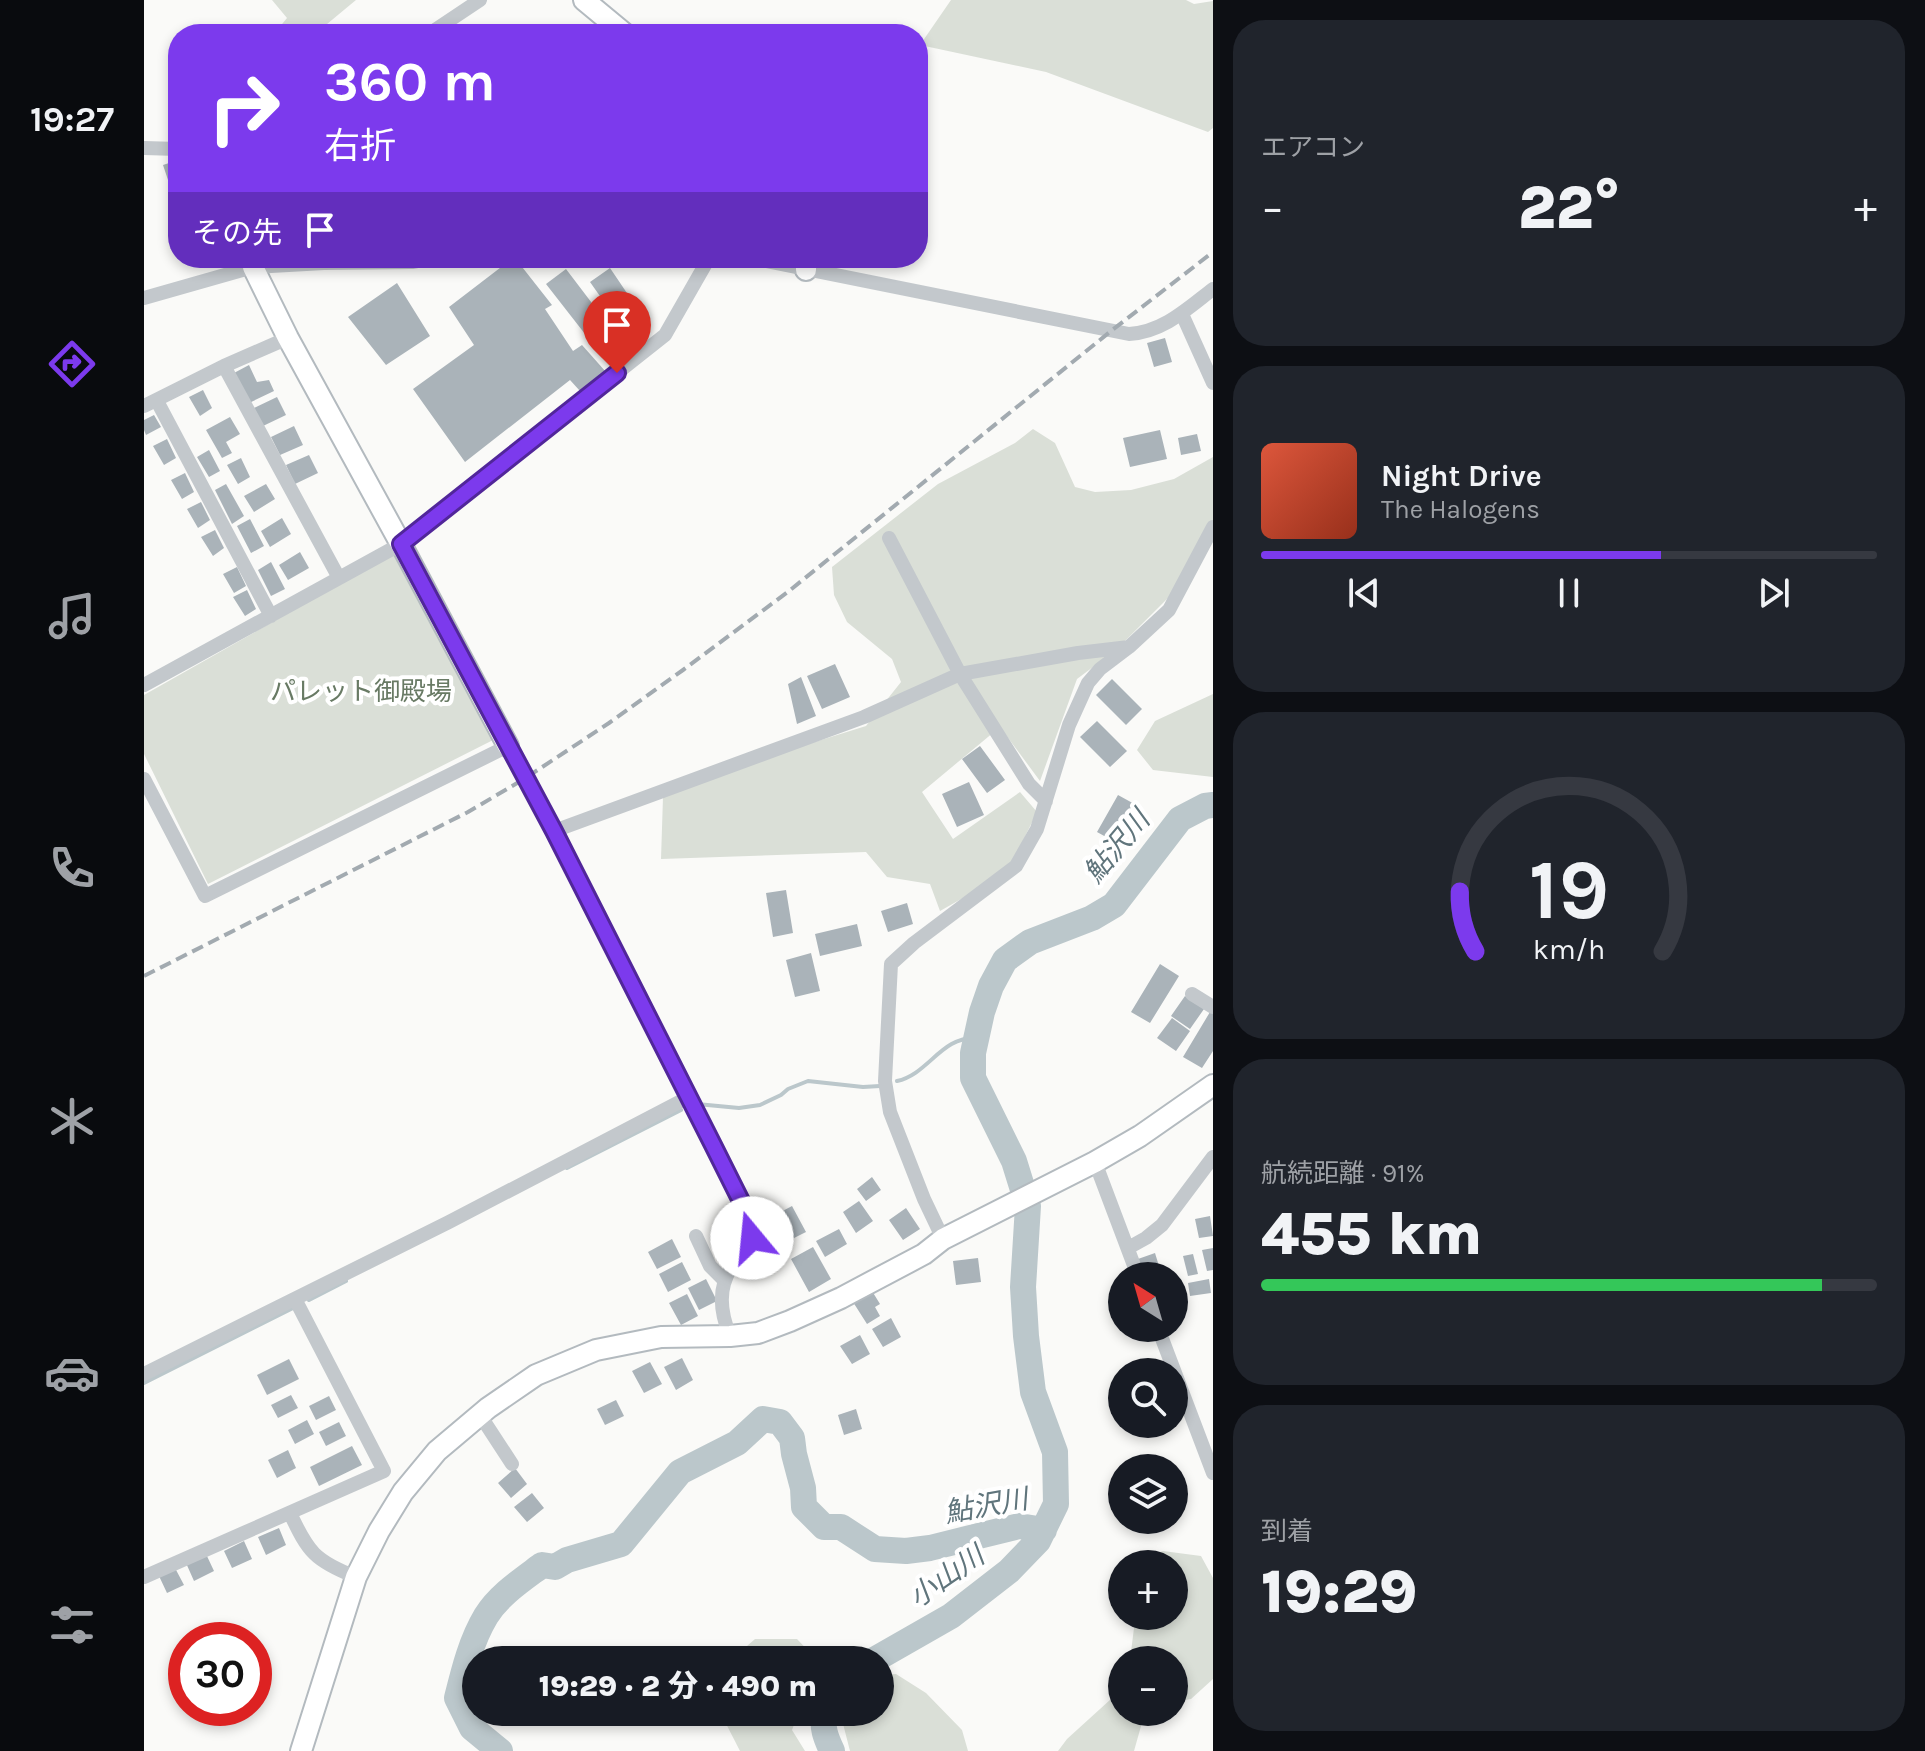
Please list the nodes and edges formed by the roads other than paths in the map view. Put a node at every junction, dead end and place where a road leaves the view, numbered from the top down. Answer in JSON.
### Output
{"nodes":[{"id":1,"x":480,"y":0,"type":"edge"},
{"id":2,"x":584,"y":0,"type":"edge"},
{"id":3,"x":444,"y":24,"type":"edge"},
{"id":4,"x":613,"y":24,"type":"edge"},
{"id":5,"x":144,"y":148,"type":"edge"},
{"id":6,"x":168,"y":149,"type":"edge"},
{"id":7,"x":236,"y":268,"type":"edge"},
{"id":8,"x":253,"y":268,"type":"edge"},
{"id":9,"x":703,"y":268,"type":"edge"},
{"id":10,"x":824,"y":268,"type":"edge"},
{"id":11,"x":1213,"y":289,"type":"edge"},
{"id":12,"x":144,"y":298,"type":"edge"},
{"id":13,"x":1182,"y":314,"type":"junction"},
{"id":14,"x":288,"y":338,"type":"junction"},
{"id":15,"x":224,"y":366,"type":"junction"},
{"id":16,"x":1213,"y":383,"type":"edge"},
{"id":17,"x":150,"y":404,"type":"edge"},
{"id":18,"x":1213,"y":527,"type":"edge"},
{"id":19,"x":889,"y":538,"type":"dead end"},
{"id":20,"x":401,"y":544,"type":"junction"},
{"id":21,"x":339,"y":578,"type":"junction"},
{"id":22,"x":271,"y":616,"type":"junction"},
{"id":23,"x":1129,"y":647,"type":"junction"},
{"id":24,"x":960,"y":674,"type":"junction"},
{"id":25,"x":144,"y":685,"type":"edge"},
{"id":26,"x":508,"y":746,"type":"junction"},
{"id":27,"x":144,"y":779,"type":"edge"},
{"id":28,"x":1046,"y":801,"type":"junction"},
{"id":29,"x":554,"y":831,"type":"junction"},
{"id":30,"x":1192,"y":994,"type":"dead end"},
{"id":31,"x":1213,"y":1007,"type":"edge"},
{"id":32,"x":1213,"y":1085,"type":"edge"},
{"id":33,"x":689,"y":1097,"type":"junction"},
{"id":34,"x":1213,"y":1157,"type":"edge"},
{"id":35,"x":1095,"y":1162,"type":"junction"},
{"id":36,"x":696,"y":1236,"type":"dead end"},
{"id":37,"x":943,"y":1239,"type":"junction"},
{"id":38,"x":1128,"y":1248,"type":"junction"},
{"id":39,"x":1133,"y":1262,"type":"edge"},
{"id":40,"x":725,"y":1281,"type":"junction"},
{"id":41,"x":295,"y":1299,"type":"junction"},
{"id":42,"x":730,"y":1336,"type":"junction"},
{"id":43,"x":1163,"y":1342,"type":"edge"},
{"id":44,"x":144,"y":1374,"type":"edge"},
{"id":45,"x":480,"y":1415,"type":"junction"},
{"id":46,"x":512,"y":1464,"type":"dead end"},
{"id":47,"x":1213,"y":1473,"type":"edge"},
{"id":48,"x":290,"y":1513,"type":"junction"},
{"id":49,"x":144,"y":1577,"type":"edge"},
{"id":50,"x":356,"y":1577,"type":"junction"},
{"id":51,"x":301,"y":1751,"type":"edge"}],
"edges":[{"from":1,"to":3,"type":"street"},
{"from":2,"to":4,"type":"street"},
{"from":5,"to":6,"type":"street"},
{"from":7,"to":12,"type":"street"},
{"from":8,"to":14,"type":"street"},
{"from":9,"to":20,"type":"street"},
{"from":10,"to":13,"type":"street"},
{"from":11,"to":13,"type":"street"},
{"from":13,"to":16,"type":"street"},
{"from":14,"to":15,"type":"street"},
{"from":14,"to":20,"type":"street"},
{"from":15,"to":17,"type":"street"},
{"from":15,"to":21,"type":"street"},
{"from":17,"to":22,"type":"street"},
{"from":18,"to":23,"type":"street"},
{"from":19,"to":24,"type":"street"},
{"from":20,"to":21,"type":"street"},
{"from":20,"to":26,"type":"street"},
{"from":21,"to":22,"type":"street"},
{"from":22,"to":25,"type":"street"},
{"from":23,"to":24,"type":"street"},
{"from":23,"to":28,"type":"street"},
{"from":24,"to":28,"type":"street"},
{"from":24,"to":29,"type":"street"},
{"from":26,"to":27,"type":"street"},
{"from":26,"to":29,"type":"street"},
{"from":28,"to":37,"type":"street"},
{"from":29,"to":33,"type":"street"},
{"from":30,"to":31,"type":"street"},
{"from":32,"to":35,"type":"street"},
{"from":33,"to":40,"type":"street"},
{"from":33,"to":41,"type":"street"},
{"from":34,"to":38,"type":"street"},
{"from":35,"to":37,"type":"street"},
{"from":35,"to":38,"type":"street"},
{"from":36,"to":40,"type":"street"},
{"from":37,"to":42,"type":"street"},
{"from":38,"to":39,"type":"street"},
{"from":40,"to":42,"type":"street"},
{"from":41,"to":44,"type":"street"},
{"from":41,"to":48,"type":"street"},
{"from":42,"to":45,"type":"street"},
{"from":43,"to":47,"type":"street"},
{"from":45,"to":46,"type":"street"},
{"from":45,"to":50,"type":"street"},
{"from":48,"to":49,"type":"street"},
{"from":48,"to":50,"type":"street"},
{"from":50,"to":51,"type":"street"}]}
